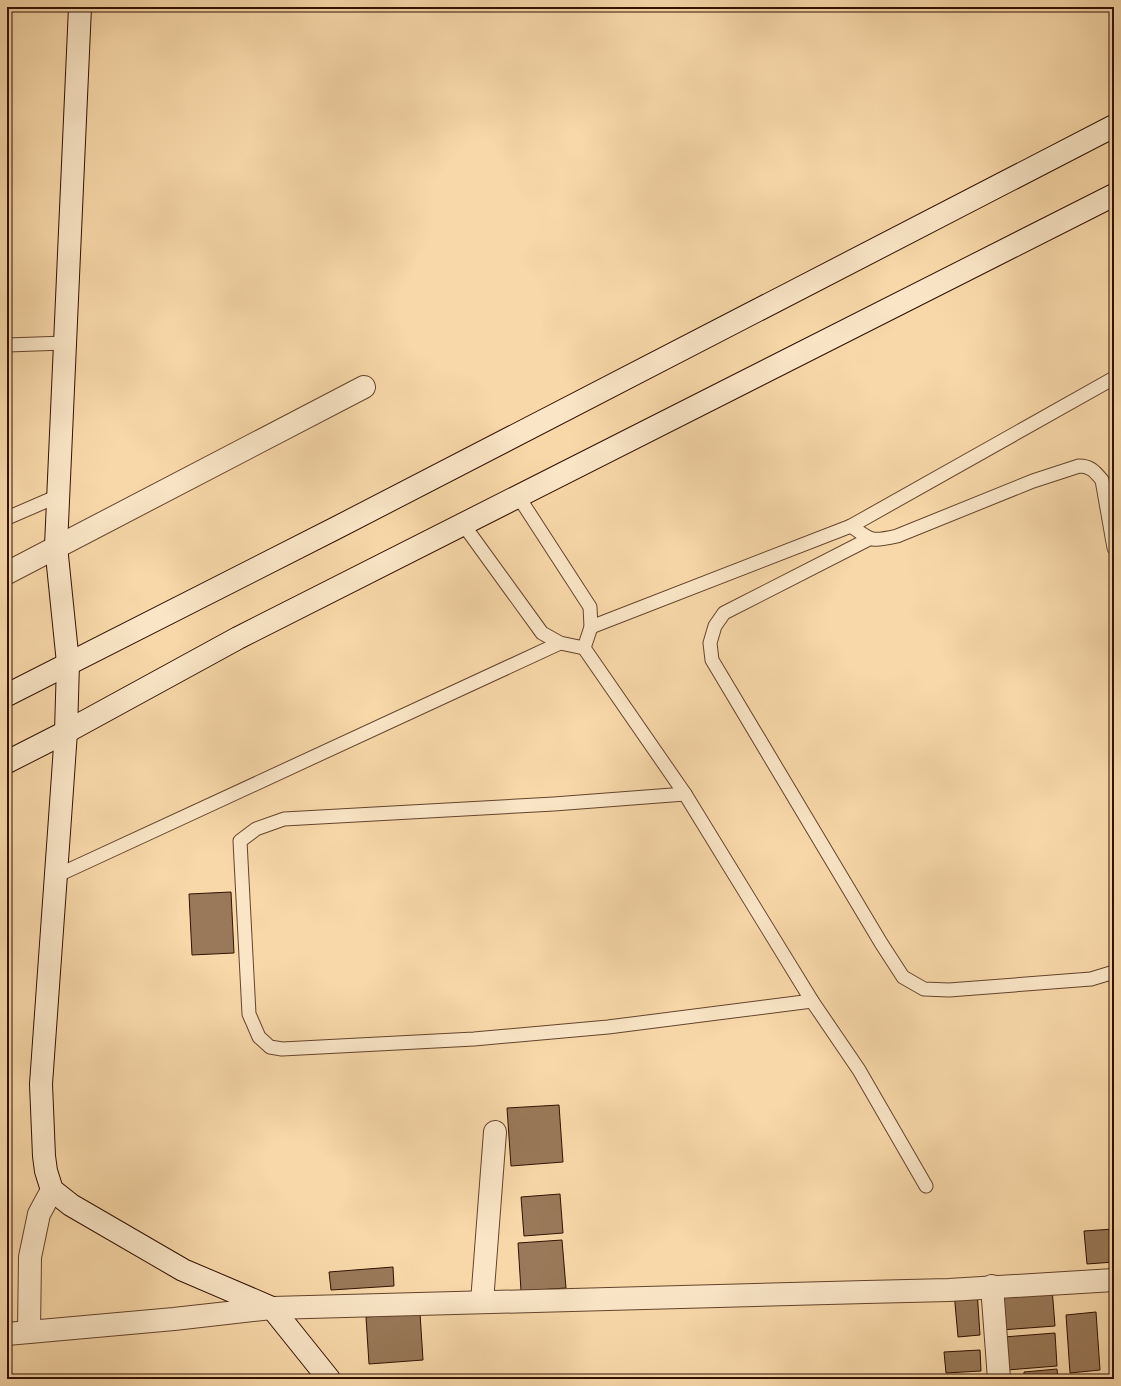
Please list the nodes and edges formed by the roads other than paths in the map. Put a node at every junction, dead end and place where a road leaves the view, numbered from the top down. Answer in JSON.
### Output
{"nodes":[{"id":1,"x":80,"y":7,"type":"edge"},
{"id":2,"x":1114,"y":126,"type":"edge"},
{"id":3,"x":1114,"y":194,"type":"edge"},
{"id":4,"x":65,"y":343,"type":"junction"},
{"id":5,"x":7,"y":345,"type":"edge"},
{"id":6,"x":1114,"y":378,"type":"edge"},
{"id":7,"x":364,"y":387,"type":"dead end"},
{"id":8,"x":58,"y":496,"type":"junction"},
{"id":9,"x":518,"y":496,"type":"junction"},
{"id":10,"x":7,"y":518,"type":"edge"},
{"id":11,"x":463,"y":524,"type":"junction"},
{"id":12,"x":851,"y":526,"type":"junction"},
{"id":13,"x":869,"y":539,"type":"junction"},
{"id":14,"x":56,"y":546,"type":"junction"},
{"id":15,"x":1114,"y":548,"type":"edge"},
{"id":16,"x":7,"y":573,"type":"edge"},
{"id":17,"x":591,"y":627,"type":"junction"},
{"id":18,"x":560,"y":643,"type":"junction"},
{"id":19,"x":584,"y":648,"type":"junction"},
{"id":20,"x":68,"y":664,"type":"junction"},
{"id":21,"x":7,"y":695,"type":"edge"},
{"id":22,"x":66,"y":732,"type":"junction"},
{"id":23,"x":7,"y":762,"type":"edge"},
{"id":24,"x":685,"y":794,"type":"junction"},
{"id":25,"x":56,"y":876,"type":"junction"},
{"id":26,"x":1114,"y":972,"type":"edge"},
{"id":27,"x":812,"y":1001,"type":"junction"},
{"id":28,"x":495,"y":1132,"type":"dead end"},
{"id":29,"x":926,"y":1186,"type":"dead end"},
{"id":30,"x":52,"y":1190,"type":"junction"},
{"id":31,"x":1114,"y":1280,"type":"edge"},
{"id":32,"x":992,"y":1286,"type":"junction"},
{"id":33,"x":482,"y":1302,"type":"junction"},
{"id":34,"x":272,"y":1308,"type":"junction"},
{"id":35,"x":29,"y":1332,"type":"junction"},
{"id":36,"x":7,"y":1334,"type":"edge"},
{"id":37,"x":329,"y":1379,"type":"edge"},
{"id":38,"x":998,"y":1379,"type":"edge"}],
"edges":[{"from":1,"to":4,"type":"street"},
{"from":2,"to":20,"type":"street"},
{"from":3,"to":9,"type":"street"},
{"from":4,"to":5,"type":"lane"},
{"from":4,"to":8,"type":"street"},
{"from":6,"to":12,"type":"lane"},
{"from":7,"to":14,"type":"street"},
{"from":8,"to":10,"type":"lane"},
{"from":8,"to":14,"type":"street"},
{"from":9,"to":11,"type":"street"},
{"from":9,"to":17,"type":"lane"},
{"from":11,"to":18,"type":"lane"},
{"from":11,"to":22,"type":"street"},
{"from":12,"to":13,"type":"lane"},
{"from":12,"to":17,"type":"lane"},
{"from":13,"to":15,"type":"lane"},
{"from":13,"to":26,"type":"lane"},
{"from":14,"to":16,"type":"street"},
{"from":14,"to":20,"type":"street"},
{"from":17,"to":19,"type":"lane"},
{"from":18,"to":19,"type":"lane"},
{"from":18,"to":25,"type":"lane"},
{"from":19,"to":24,"type":"lane"},
{"from":20,"to":21,"type":"street"},
{"from":20,"to":22,"type":"street"},
{"from":22,"to":23,"type":"street"},
{"from":22,"to":25,"type":"street"},
{"from":24,"to":27,"type":"lane"},
{"from":24,"to":27,"type":"lane"},
{"from":25,"to":30,"type":"street"},
{"from":27,"to":29,"type":"lane"},
{"from":28,"to":33,"type":"street"},
{"from":30,"to":34,"type":"street"},
{"from":30,"to":35,"type":"street"},
{"from":31,"to":32,"type":"street"},
{"from":32,"to":33,"type":"street"},
{"from":32,"to":38,"type":"street"},
{"from":33,"to":34,"type":"street"},
{"from":34,"to":35,"type":"street"},
{"from":34,"to":37,"type":"street"},
{"from":35,"to":36,"type":"street"}]}
